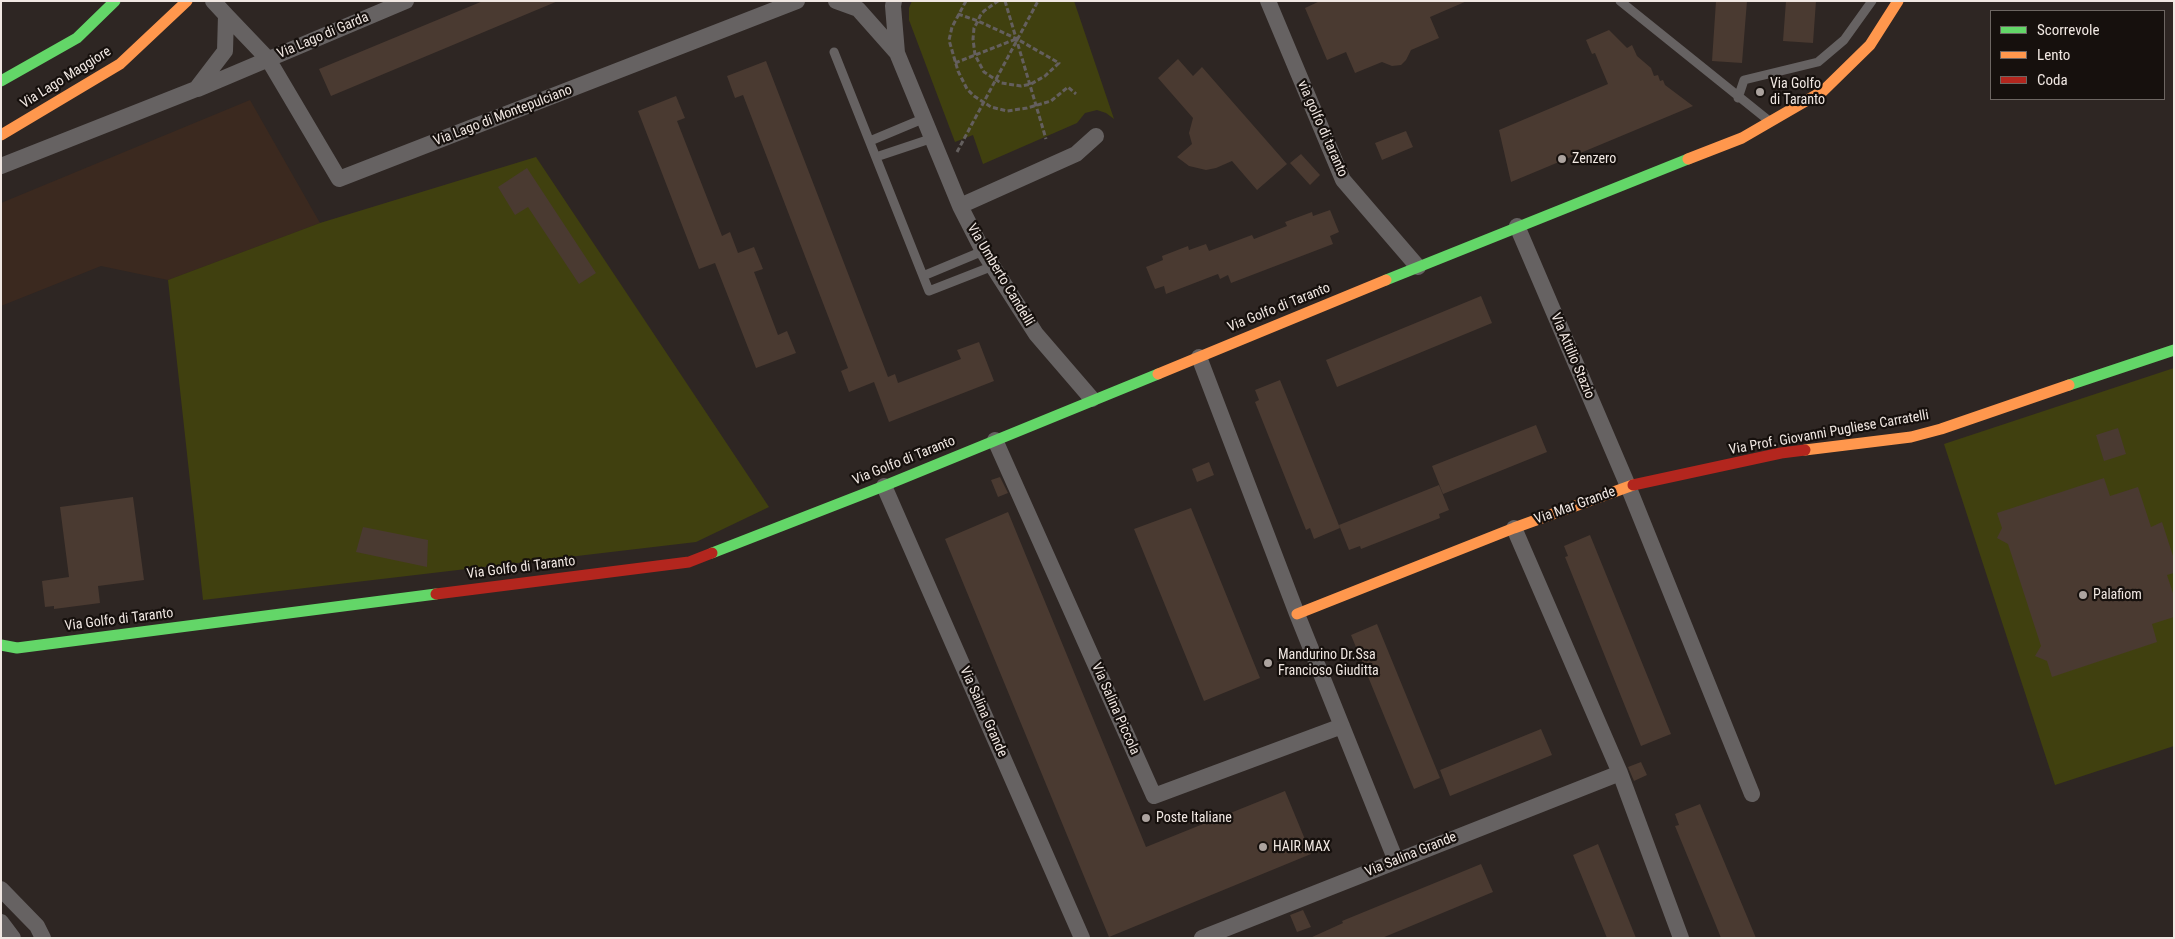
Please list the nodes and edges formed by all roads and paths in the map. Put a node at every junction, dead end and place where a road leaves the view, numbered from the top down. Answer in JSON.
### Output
{"nodes":[{"id":1,"x":115,"y":1,"type":"edge"},
{"id":2,"x":187,"y":1,"type":"edge"},
{"id":3,"x":213,"y":1,"type":"edge"},
{"id":4,"x":406,"y":1,"type":"edge"},
{"id":5,"x":797,"y":1,"type":"edge"},
{"id":6,"x":836,"y":1,"type":"edge"},
{"id":7,"x":894,"y":1,"type":"edge"},
{"id":8,"x":966,"y":1,"type":"edge"},
{"id":9,"x":998,"y":1,"type":"edge"},
{"id":10,"x":1005,"y":1,"type":"edge"},
{"id":11,"x":1038,"y":1,"type":"edge"},
{"id":12,"x":1268,"y":1,"type":"edge"},
{"id":13,"x":1620,"y":1,"type":"edge"},
{"id":14,"x":1872,"y":1,"type":"edge"},
{"id":15,"x":1898,"y":1,"type":"edge"},
{"id":16,"x":958,"y":14,"type":"junction"},
{"id":17,"x":226,"y":15,"type":"junction"},
{"id":18,"x":978,"y":21,"type":"junction"},
{"id":19,"x":1017,"y":39,"type":"junction"},
{"id":20,"x":834,"y":52,"type":"dead end"},
{"id":21,"x":897,"y":52,"type":"junction"},
{"id":22,"x":975,"y":55,"type":"junction"},
{"id":23,"x":268,"y":60,"type":"junction"},
{"id":24,"x":954,"y":63,"type":"junction"},
{"id":25,"x":997,"y":80,"type":"junction"},
{"id":26,"x":1,"y":81,"type":"edge"},
{"id":27,"x":1031,"y":84,"type":"junction"},
{"id":28,"x":196,"y":89,"type":"junction"},
{"id":29,"x":1076,"y":94,"type":"dead end"},
{"id":30,"x":1738,"y":98,"type":"junction"},
{"id":31,"x":984,"y":103,"type":"junction"},
{"id":32,"x":1037,"y":106,"type":"junction"},
{"id":33,"x":924,"y":118,"type":"junction"},
{"id":34,"x":1770,"y":122,"type":"junction"},
{"id":35,"x":1,"y":135,"type":"edge"},
{"id":36,"x":1096,"y":136,"type":"dead end"},
{"id":37,"x":933,"y":138,"type":"junction"},
{"id":38,"x":1046,"y":140,"type":"dead end"},
{"id":39,"x":870,"y":141,"type":"junction"},
{"id":40,"x":957,"y":152,"type":"dead end"},
{"id":41,"x":876,"y":157,"type":"junction"},
{"id":42,"x":1,"y":166,"type":"edge"},
{"id":43,"x":960,"y":206,"type":"junction"},
{"id":44,"x":1516,"y":226,"type":"junction"},
{"id":45,"x":983,"y":252,"type":"junction"},
{"id":46,"x":993,"y":266,"type":"junction"},
{"id":47,"x":1418,"y":267,"type":"junction"},
{"id":48,"x":923,"y":276,"type":"junction"},
{"id":49,"x":2174,"y":350,"type":"edge"},
{"id":50,"x":1200,"y":357,"type":"junction"},
{"id":51,"x":1092,"y":399,"type":"junction"},
{"id":52,"x":995,"y":440,"type":"junction"},
{"id":53,"x":884,"y":486,"type":"junction"},
{"id":54,"x":1628,"y":486,"type":"junction"},
{"id":55,"x":1514,"y":528,"type":"junction"},
{"id":56,"x":1297,"y":614,"type":"junction"},
{"id":57,"x":1,"y":645,"type":"edge"},
{"id":58,"x":1342,"y":726,"type":"junction"},
{"id":59,"x":1620,"y":773,"type":"junction"},
{"id":60,"x":1752,"y":794,"type":"dead end"},
{"id":61,"x":1396,"y":861,"type":"junction"},
{"id":62,"x":1,"y":889,"type":"edge"},
{"id":63,"x":1,"y":922,"type":"edge"},
{"id":64,"x":13,"y":938,"type":"edge"},
{"id":65,"x":43,"y":938,"type":"edge"},
{"id":66,"x":1082,"y":938,"type":"edge"},
{"id":67,"x":1202,"y":938,"type":"edge"},
{"id":68,"x":1681,"y":938,"type":"edge"}],
"edges":[{"from":1,"to":26,"type":"street","name":"Via Lago Maggiore"},
{"from":2,"to":35,"type":"street","name":"Via Lago Maggiore"},
{"from":3,"to":17,"type":"street"},
{"from":4,"to":23,"type":"street","name":"Via Lago di Garda"},
{"from":5,"to":23,"type":"street","name":"Via Lago di Montepulciano"},
{"from":6,"to":21,"type":"street","name":"Via Umberto Candelli"},
{"from":7,"to":21,"type":"street","name":"Via Umberto Candelli"},
{"from":8,"to":16,"type":"path"},
{"from":9,"to":18,"type":"path"},
{"from":10,"to":19,"type":"path"},
{"from":11,"to":19,"type":"path"},
{"from":12,"to":47,"type":"street","name":"via golfo di taranto"},
{"from":13,"to":30,"type":"lane"},
{"from":14,"to":30,"type":"lane"},
{"from":15,"to":34,"type":"street","name":"Via Golfo di Taranto"},
{"from":16,"to":18,"type":"path"},
{"from":16,"to":24,"type":"path"},
{"from":17,"to":23,"type":"street"},
{"from":17,"to":28,"type":"street"},
{"from":18,"to":19,"type":"path"},
{"from":18,"to":22,"type":"path"},
{"from":19,"to":22,"type":"path"},
{"from":19,"to":25,"type":"path"},
{"from":19,"to":27,"type":"path"},
{"from":19,"to":27,"type":"path"},
{"from":20,"to":39,"type":"lane"},
{"from":21,"to":33,"type":"street","name":"Via Umberto Candelli"},
{"from":22,"to":24,"type":"path"},
{"from":22,"to":25,"type":"path"},
{"from":23,"to":28,"type":"street","name":"Via Lago di Garda"},
{"from":24,"to":31,"type":"path"},
{"from":25,"to":27,"type":"path"},
{"from":25,"to":31,"type":"path"},
{"from":27,"to":32,"type":"path"},
{"from":28,"to":42,"type":"street","name":"Via Lago di Garda"},
{"from":29,"to":32,"type":"path"},
{"from":30,"to":34,"type":"lane"},
{"from":31,"to":32,"type":"path"},
{"from":31,"to":40,"type":"path"},
{"from":32,"to":38,"type":"path"},
{"from":33,"to":37,"type":"street","name":"Via Umberto Candelli"},
{"from":33,"to":39,"type":"lane"},
{"from":34,"to":44,"type":"street","name":"Via Golfo di Taranto"},
{"from":36,"to":43,"type":"street"},
{"from":37,"to":41,"type":"lane"},
{"from":37,"to":43,"type":"street","name":"Via Umberto Candelli"},
{"from":39,"to":41,"type":"lane"},
{"from":41,"to":48,"type":"lane"},
{"from":43,"to":45,"type":"street","name":"Via Umberto Candelli"},
{"from":44,"to":47,"type":"street","name":"Via Golfo di Taranto"},
{"from":44,"to":54,"type":"street","name":"Via Attilio Stazio"},
{"from":45,"to":46,"type":"street","name":"Via Umberto Candelli"},
{"from":45,"to":48,"type":"lane"},
{"from":46,"to":48,"type":"lane"},
{"from":46,"to":51,"type":"street","name":"Via Umberto Candelli"},
{"from":47,"to":50,"type":"street","name":"Via Golfo di Taranto"},
{"from":49,"to":54,"type":"street","name":"Via Prof. Giovanni Pugliese Carratelli"},
{"from":50,"to":51,"type":"street","name":"Via Golfo di Taranto"},
{"from":50,"to":56,"type":"street"},
{"from":51,"to":52,"type":"street","name":"Via Golfo di Taranto"},
{"from":52,"to":53,"type":"street","name":"Via Golfo di Taranto"},
{"from":52,"to":58,"type":"street","name":"Via Salina Piccola"},
{"from":53,"to":57,"type":"street","name":"Via Golfo di Taranto"},
{"from":53,"to":66,"type":"street","name":"Via Salina Grande"},
{"from":54,"to":55,"type":"street","name":"Via Mar Grande"},
{"from":54,"to":60,"type":"street","name":"Via Mar Grande"},
{"from":55,"to":56,"type":"street","name":"Via Mar Grande"},
{"from":55,"to":59,"type":"street"},
{"from":56,"to":58,"type":"street"},
{"from":58,"to":61,"type":"street"},
{"from":59,"to":61,"type":"street","name":"Via Salina Grande"},
{"from":59,"to":68,"type":"street"},
{"from":61,"to":67,"type":"street","name":"Via Salina Grande"},
{"from":62,"to":65,"type":"street"},
{"from":63,"to":64,"type":"street"}]}
